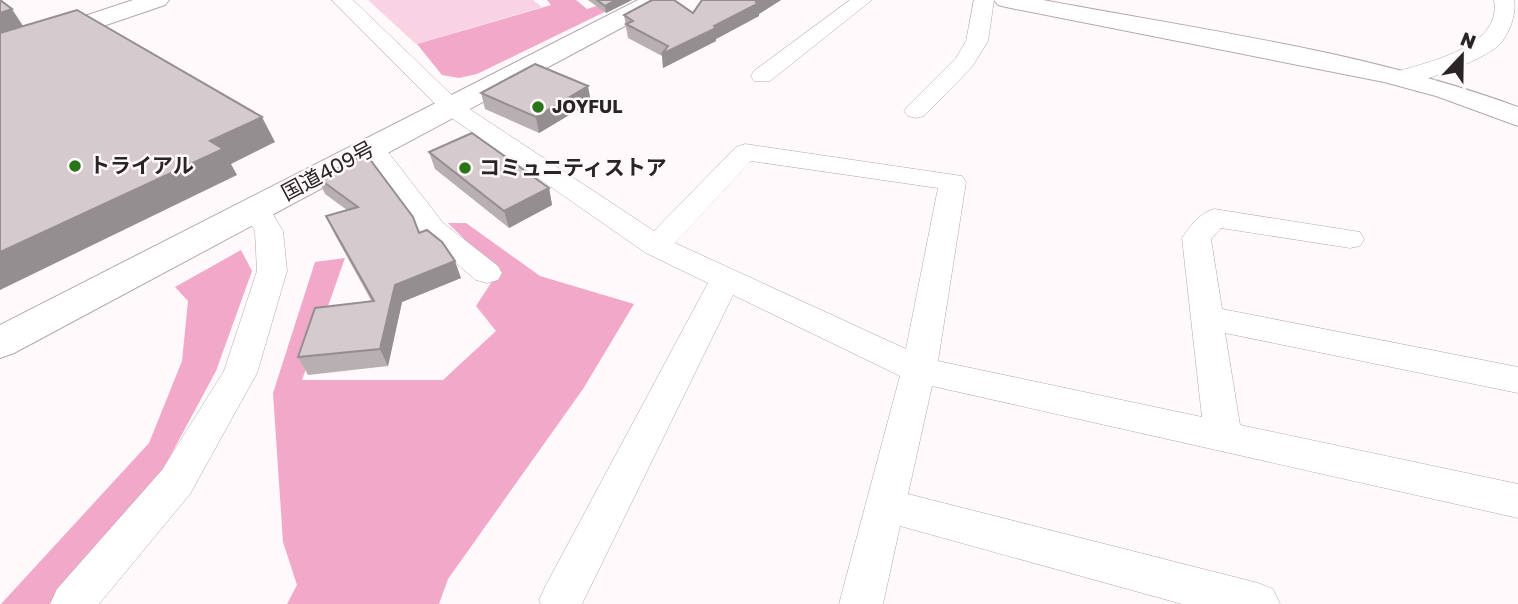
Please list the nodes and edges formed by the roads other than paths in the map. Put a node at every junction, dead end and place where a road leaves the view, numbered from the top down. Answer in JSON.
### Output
{"nodes":[{"id":1,"x":116,"y":0,"type":"edge"},
{"id":2,"x":157,"y":0,"type":"edge"},
{"id":3,"x":342,"y":0,"type":"edge"},
{"id":4,"x":656,"y":0,"type":"edge"},
{"id":5,"x":862,"y":0,"type":"edge"},
{"id":6,"x":984,"y":0,"type":"edge"},
{"id":7,"x":1006,"y":0,"type":"edge"},
{"id":8,"x":1504,"y":0,"type":"edge"},
{"id":9,"x":0,"y":37,"type":"edge"},
{"id":10,"x":0,"y":53,"type":"edge"},
{"id":11,"x":762,"y":76,"type":"dead end"},
{"id":12,"x":1401,"y":78,"type":"junction"},
{"id":13,"x":451,"y":107,"type":"junction"},
{"id":14,"x":916,"y":111,"type":"dead end"},
{"id":15,"x":1518,"y":117,"type":"edge"},
{"id":16,"x":372,"y":148,"type":"junction"},
{"id":17,"x":256,"y":209,"type":"junction"},
{"id":18,"x":1350,"y":239,"type":"dead end"},
{"id":19,"x":656,"y":246,"type":"junction"},
{"id":20,"x":487,"y":274,"type":"dead end"},
{"id":21,"x":726,"y":279,"type":"junction"},
{"id":22,"x":1208,"y":318,"type":"junction"},
{"id":23,"x":0,"y":343,"type":"edge"},
{"id":24,"x":919,"y":370,"type":"junction"},
{"id":25,"x":1518,"y":380,"type":"edge"},
{"id":26,"x":1223,"y":436,"type":"junction"},
{"id":27,"x":1518,"y":501,"type":"edge"},
{"id":28,"x":885,"y":505,"type":"junction"},
{"id":29,"x":564,"y":603,"type":"edge"},
{"id":30,"x":72,"y":604,"type":"edge"},
{"id":31,"x":861,"y":604,"type":"edge"},
{"id":32,"x":1258,"y":604,"type":"edge"}],
"edges":[{"from":1,"to":9,"type":"main road"},
{"from":2,"to":10,"type":"main road"},
{"from":3,"to":13,"type":"street"},
{"from":4,"to":13,"type":"main road","name":"国道409号"},
{"from":5,"to":11,"type":"street"},
{"from":6,"to":14,"type":"street"},
{"from":7,"to":12,"type":"main road"},
{"from":8,"to":12,"type":"street"},
{"from":12,"to":15,"type":"main road"},
{"from":13,"to":16,"type":"main road","name":"国道409号"},
{"from":13,"to":19,"type":"street"},
{"from":16,"to":17,"type":"main road","name":"国道409号"},
{"from":16,"to":20,"type":"street"},
{"from":17,"to":23,"type":"main road","name":"国道409号"},
{"from":17,"to":30,"type":"street"},
{"from":18,"to":22,"type":"street"},
{"from":19,"to":21,"type":"street"},
{"from":19,"to":24,"type":"street"},
{"from":21,"to":24,"type":"street"},
{"from":21,"to":29,"type":"street"},
{"from":22,"to":25,"type":"street"},
{"from":22,"to":26,"type":"street"},
{"from":24,"to":26,"type":"street"},
{"from":24,"to":28,"type":"street"},
{"from":26,"to":27,"type":"street"},
{"from":28,"to":31,"type":"street"},
{"from":28,"to":32,"type":"street"}]}
